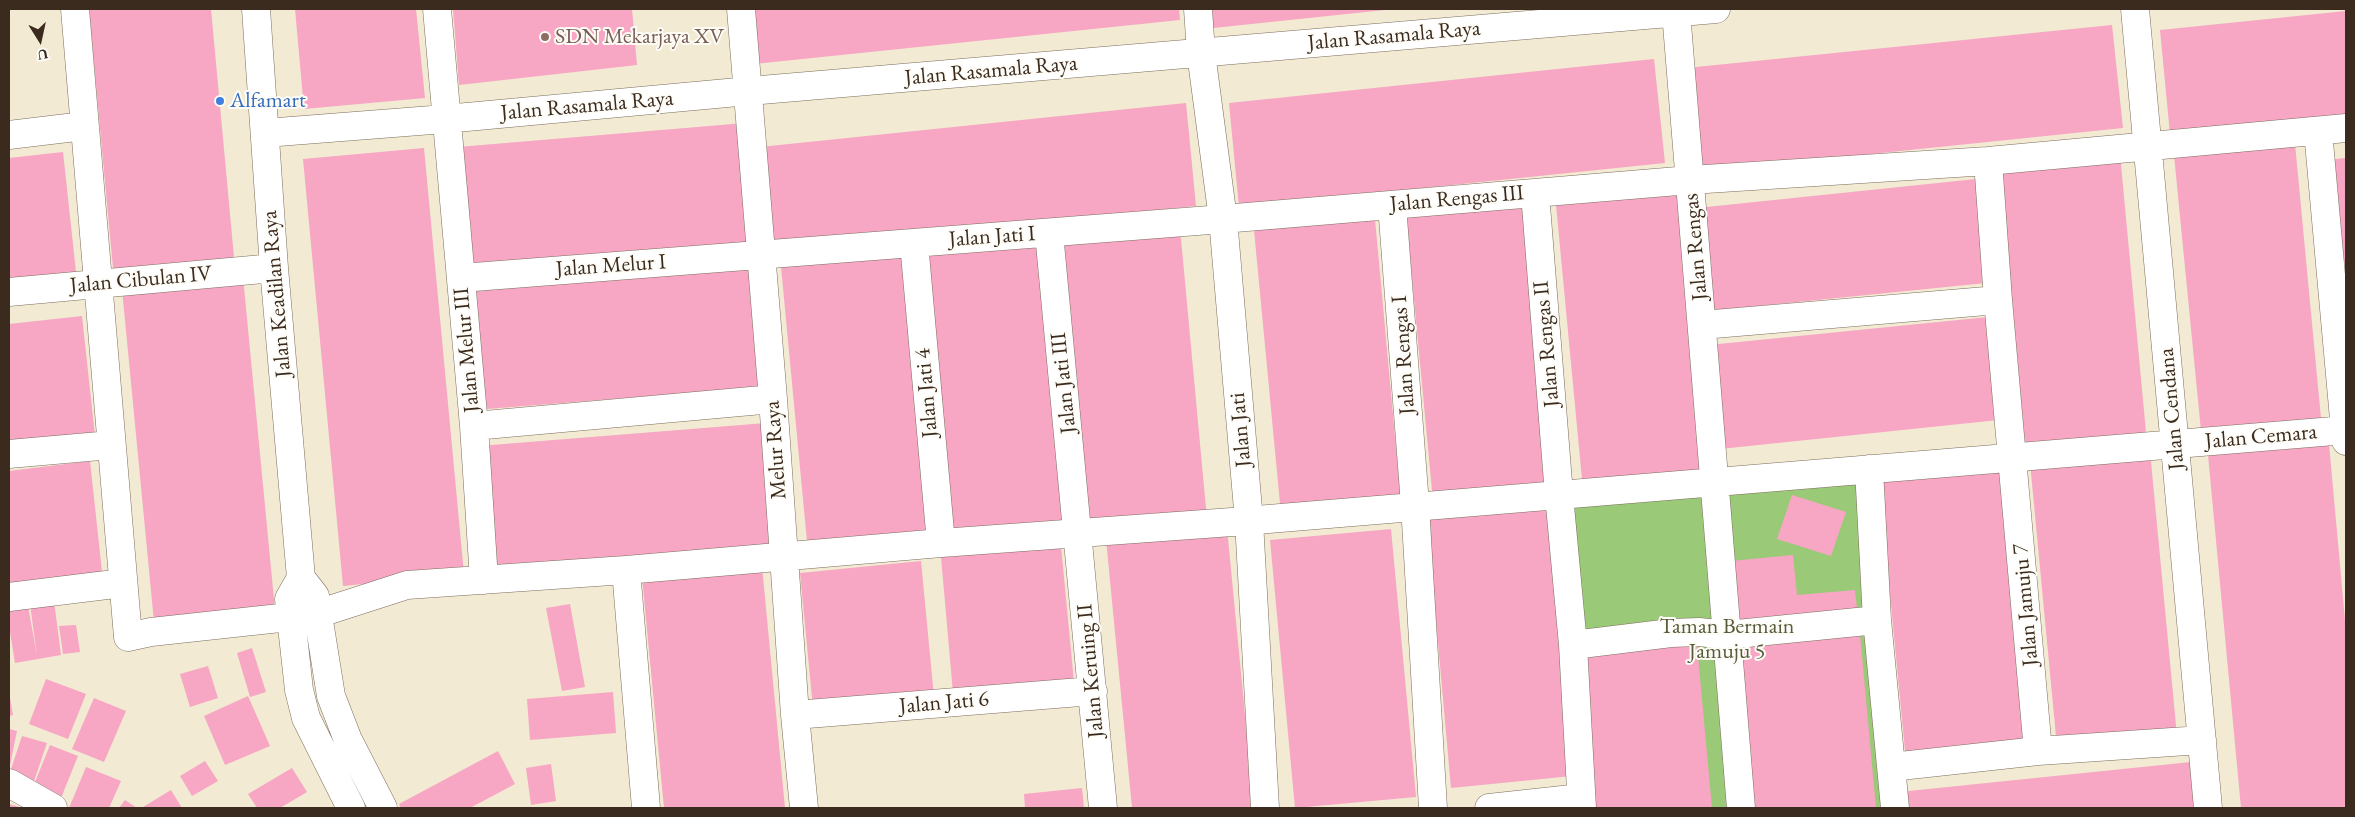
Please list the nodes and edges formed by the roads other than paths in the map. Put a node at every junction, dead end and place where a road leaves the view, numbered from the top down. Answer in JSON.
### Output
{"nodes":[{"id":1,"x":75,"y":9,"type":"edge"},
{"id":2,"x":256,"y":9,"type":"edge"},
{"id":3,"x":437,"y":9,"type":"edge"},
{"id":4,"x":741,"y":9,"type":"edge"},
{"id":5,"x":1198,"y":9,"type":"edge"},
{"id":6,"x":1716,"y":9,"type":"edge"},
{"id":7,"x":2135,"y":9,"type":"edge"},
{"id":8,"x":1669,"y":11,"type":"edge"},
{"id":9,"x":1201,"y":53,"type":"junction"},
{"id":10,"x":749,"y":91,"type":"junction"},
{"id":11,"x":446,"y":119,"type":"junction"},
{"id":12,"x":84,"y":126,"type":"junction"},
{"id":13,"x":2346,"y":128,"type":"edge"},
{"id":14,"x":2318,"y":131,"type":"junction"},
{"id":15,"x":266,"y":132,"type":"junction"},
{"id":16,"x":9,"y":135,"type":"edge"},
{"id":17,"x":2148,"y":146,"type":"junction"},
{"id":18,"x":1988,"y":161,"type":"junction"},
{"id":19,"x":1690,"y":180,"type":"junction"},
{"id":20,"x":1535,"y":193,"type":"junction"},
{"id":21,"x":1392,"y":205,"type":"junction"},
{"id":22,"x":1223,"y":219,"type":"junction"},
{"id":23,"x":1049,"y":232,"type":"junction"},
{"id":24,"x":914,"y":242,"type":"junction"},
{"id":25,"x":760,"y":254,"type":"junction"},
{"id":26,"x":274,"y":268,"type":"junction"},
{"id":27,"x":2339,"y":272,"type":"edge"},
{"id":28,"x":461,"y":278,"type":"junction"},
{"id":29,"x":98,"y":284,"type":"junction"},
{"id":30,"x":9,"y":292,"type":"edge"},
{"id":31,"x":1998,"y":300,"type":"junction"},
{"id":32,"x":1702,"y":325,"type":"junction"},
{"id":33,"x":773,"y":399,"type":"junction"},
{"id":34,"x":474,"y":426,"type":"junction"},
{"id":35,"x":2346,"y":434,"type":"edge"},
{"id":36,"x":2175,"y":444,"type":"junction"},
{"id":37,"x":111,"y":445,"type":"junction"},
{"id":38,"x":9,"y":454,"type":"edge"},
{"id":39,"x":2013,"y":458,"type":"junction"},
{"id":40,"x":1869,"y":469,"type":"junction"},
{"id":41,"x":1715,"y":483,"type":"junction"},
{"id":42,"x":1559,"y":495,"type":"junction"},
{"id":43,"x":1416,"y":506,"type":"junction"},
{"id":44,"x":1248,"y":521,"type":"junction"},
{"id":45,"x":1079,"y":533,"type":"junction"},
{"id":46,"x":941,"y":543,"type":"junction"},
{"id":47,"x":784,"y":556,"type":"junction"},
{"id":48,"x":626,"y":570,"type":"junction"},
{"id":49,"x":484,"y":580,"type":"junction"},
{"id":50,"x":123,"y":583,"type":"junction"},
{"id":51,"x":9,"y":597,"type":"edge"},
{"id":52,"x":304,"y":616,"type":"junction"},
{"id":53,"x":1877,"y":620,"type":"junction"},
{"id":54,"x":1727,"y":635,"type":"junction"},
{"id":55,"x":1573,"y":645,"type":"junction"},
{"id":56,"x":1093,"y":691,"type":"junction"},
{"id":57,"x":795,"y":715,"type":"junction"},
{"id":58,"x":2202,"y":740,"type":"junction"},
{"id":59,"x":2038,"y":751,"type":"junction"},
{"id":60,"x":1891,"y":767,"type":"junction"},
{"id":61,"x":9,"y":783,"type":"edge"},
{"id":62,"x":1582,"y":803,"type":"edge"},
{"id":63,"x":53,"y":808,"type":"edge"},
{"id":64,"x":351,"y":808,"type":"edge"},
{"id":65,"x":383,"y":808,"type":"edge"},
{"id":66,"x":646,"y":808,"type":"edge"},
{"id":67,"x":804,"y":808,"type":"edge"},
{"id":68,"x":1103,"y":808,"type":"edge"},
{"id":69,"x":1265,"y":808,"type":"edge"},
{"id":70,"x":1433,"y":808,"type":"edge"},
{"id":71,"x":1489,"y":808,"type":"edge"},
{"id":72,"x":1741,"y":808,"type":"edge"},
{"id":73,"x":1895,"y":808,"type":"edge"},
{"id":74,"x":2208,"y":808,"type":"edge"}],
"edges":[{"from":1,"to":12,"type":"street"},
{"from":2,"to":15,"type":"street","name":"Jalan Keadilan Raya"},
{"from":3,"to":11,"type":"street","name":"Jalan Melur III"},
{"from":4,"to":10,"type":"street","name":"Melur Raya"},
{"from":5,"to":9,"type":"street","name":"Jalan Jati"},
{"from":6,"to":8,"type":"street","name":"Jalan Rasamala Raya"},
{"from":7,"to":17,"type":"street","name":"Jalan Cendana"},
{"from":8,"to":9,"type":"street","name":"Jalan Rasamala Raya"},
{"from":8,"to":19,"type":"street","name":"Jalan Rengas"},
{"from":9,"to":10,"type":"street","name":"Jalan Rasamala Raya"},
{"from":9,"to":22,"type":"street","name":"Jalan Jati"},
{"from":10,"to":11,"type":"street","name":"Jalan Rasamala Raya"},
{"from":10,"to":25,"type":"street","name":"Melur Raya"},
{"from":11,"to":15,"type":"street","name":"Jalan Rasamala Raya"},
{"from":11,"to":28,"type":"street","name":"Jalan Melur III"},
{"from":12,"to":16,"type":"street"},
{"from":12,"to":29,"type":"street"},
{"from":13,"to":14,"type":"street","name":"Jalan Rengas III"},
{"from":14,"to":17,"type":"street","name":"Jalan Rengas III"},
{"from":14,"to":27,"type":"street"},
{"from":15,"to":26,"type":"street","name":"Jalan Keadilan Raya"},
{"from":17,"to":18,"type":"street","name":"Jalan Rengas III"},
{"from":17,"to":36,"type":"street","name":"Jalan Cendana"},
{"from":18,"to":19,"type":"street","name":"Jalan Rengas III"},
{"from":18,"to":31,"type":"street","name":"Jalan Jamuju 7"},
{"from":19,"to":20,"type":"street","name":"Jalan Rengas III"},
{"from":19,"to":32,"type":"street","name":"Jalan Rengas"},
{"from":20,"to":21,"type":"street","name":"Jalan Rengas III"},
{"from":20,"to":42,"type":"street","name":"Jalan Rengas II"},
{"from":21,"to":22,"type":"street","name":"Jalan Rengas III"},
{"from":21,"to":43,"type":"street","name":"Jalan Rengas I"},
{"from":22,"to":23,"type":"street","name":"Jalan Jati I"},
{"from":22,"to":44,"type":"street","name":"Jalan Jati"},
{"from":23,"to":24,"type":"street","name":"Jalan Jati I"},
{"from":23,"to":45,"type":"street","name":"Jalan Jati III"},
{"from":24,"to":25,"type":"street","name":"Jalan Jati I"},
{"from":24,"to":46,"type":"street","name":"Jalan Jati 4"},
{"from":25,"to":28,"type":"street","name":"Jalan Melur I"},
{"from":25,"to":33,"type":"street","name":"Melur Raya"},
{"from":26,"to":29,"type":"street","name":"Jalan Cibulan IV"},
{"from":26,"to":52,"type":"street","name":"Jalan Keadilan Raya"},
{"from":27,"to":35,"type":"street"},
{"from":28,"to":34,"type":"street","name":"Jalan Melur III"},
{"from":29,"to":30,"type":"street","name":"Jalan Cibulan IV"},
{"from":29,"to":37,"type":"street"},
{"from":31,"to":32,"type":"street"},
{"from":31,"to":39,"type":"street","name":"Jalan Jamuju 7"},
{"from":32,"to":41,"type":"street","name":"Jalan Rengas"},
{"from":33,"to":34,"type":"street"},
{"from":33,"to":47,"type":"street","name":"Melur Raya"},
{"from":34,"to":49,"type":"street","name":"Jalan Melur III"},
{"from":35,"to":36,"type":"street","name":"Jalan Cemara"},
{"from":36,"to":39,"type":"street","name":"Jalan Cemara"},
{"from":36,"to":58,"type":"street","name":"Jalan Cendana"},
{"from":37,"to":38,"type":"street"},
{"from":37,"to":50,"type":"street"},
{"from":39,"to":40,"type":"street","name":"Jalan Cemara"},
{"from":39,"to":59,"type":"street","name":"Jalan Jamuju 7"},
{"from":40,"to":41,"type":"street","name":"Jalan Cemara"},
{"from":40,"to":53,"type":"street"},
{"from":41,"to":42,"type":"street","name":"Jalan Cemara"},
{"from":41,"to":54,"type":"street","name":"Jalan Rengas"},
{"from":42,"to":43,"type":"street","name":"Jalan Cemara"},
{"from":42,"to":55,"type":"street","name":"Jalan Rengas II"},
{"from":43,"to":44,"type":"street","name":"Jalan Cemara"},
{"from":43,"to":70,"type":"street","name":"Jalan Rengas I"},
{"from":44,"to":45,"type":"street","name":"Jalan Cemara"},
{"from":44,"to":69,"type":"street","name":"Jalan Jati"},
{"from":45,"to":46,"type":"street","name":"Jalan Cemara"},
{"from":45,"to":56,"type":"street","name":"Jalan Keruing II"},
{"from":46,"to":47,"type":"street","name":"Jalan Cemara"},
{"from":47,"to":48,"type":"street","name":"Jalan Cemara"},
{"from":47,"to":57,"type":"street","name":"Melur Raya"},
{"from":48,"to":49,"type":"street","name":"Jalan Cemara"},
{"from":48,"to":66,"type":"street"},
{"from":49,"to":52,"type":"street","name":"Jalan Cemara"},
{"from":50,"to":51,"type":"street"},
{"from":50,"to":52,"type":"street","name":"Jalan Cemara"},
{"from":52,"to":64,"type":"street"},
{"from":52,"to":65,"type":"street"},
{"from":53,"to":54,"type":"street"},
{"from":53,"to":60,"type":"street"},
{"from":54,"to":55,"type":"street"},
{"from":54,"to":72,"type":"street","name":"Jalan Rengas"},
{"from":55,"to":62,"type":"street","name":"Jalan Rengas II"},
{"from":56,"to":57,"type":"street","name":"Jalan Jati 6"},
{"from":56,"to":68,"type":"street","name":"Jalan Keruing II"},
{"from":57,"to":67,"type":"street","name":"Melur Raya"},
{"from":58,"to":59,"type":"street"},
{"from":58,"to":74,"type":"street","name":"Jalan Cendana"},
{"from":59,"to":60,"type":"street"},
{"from":60,"to":73,"type":"street"},
{"from":61,"to":63,"type":"street"},
{"from":62,"to":71,"type":"street"}]}
